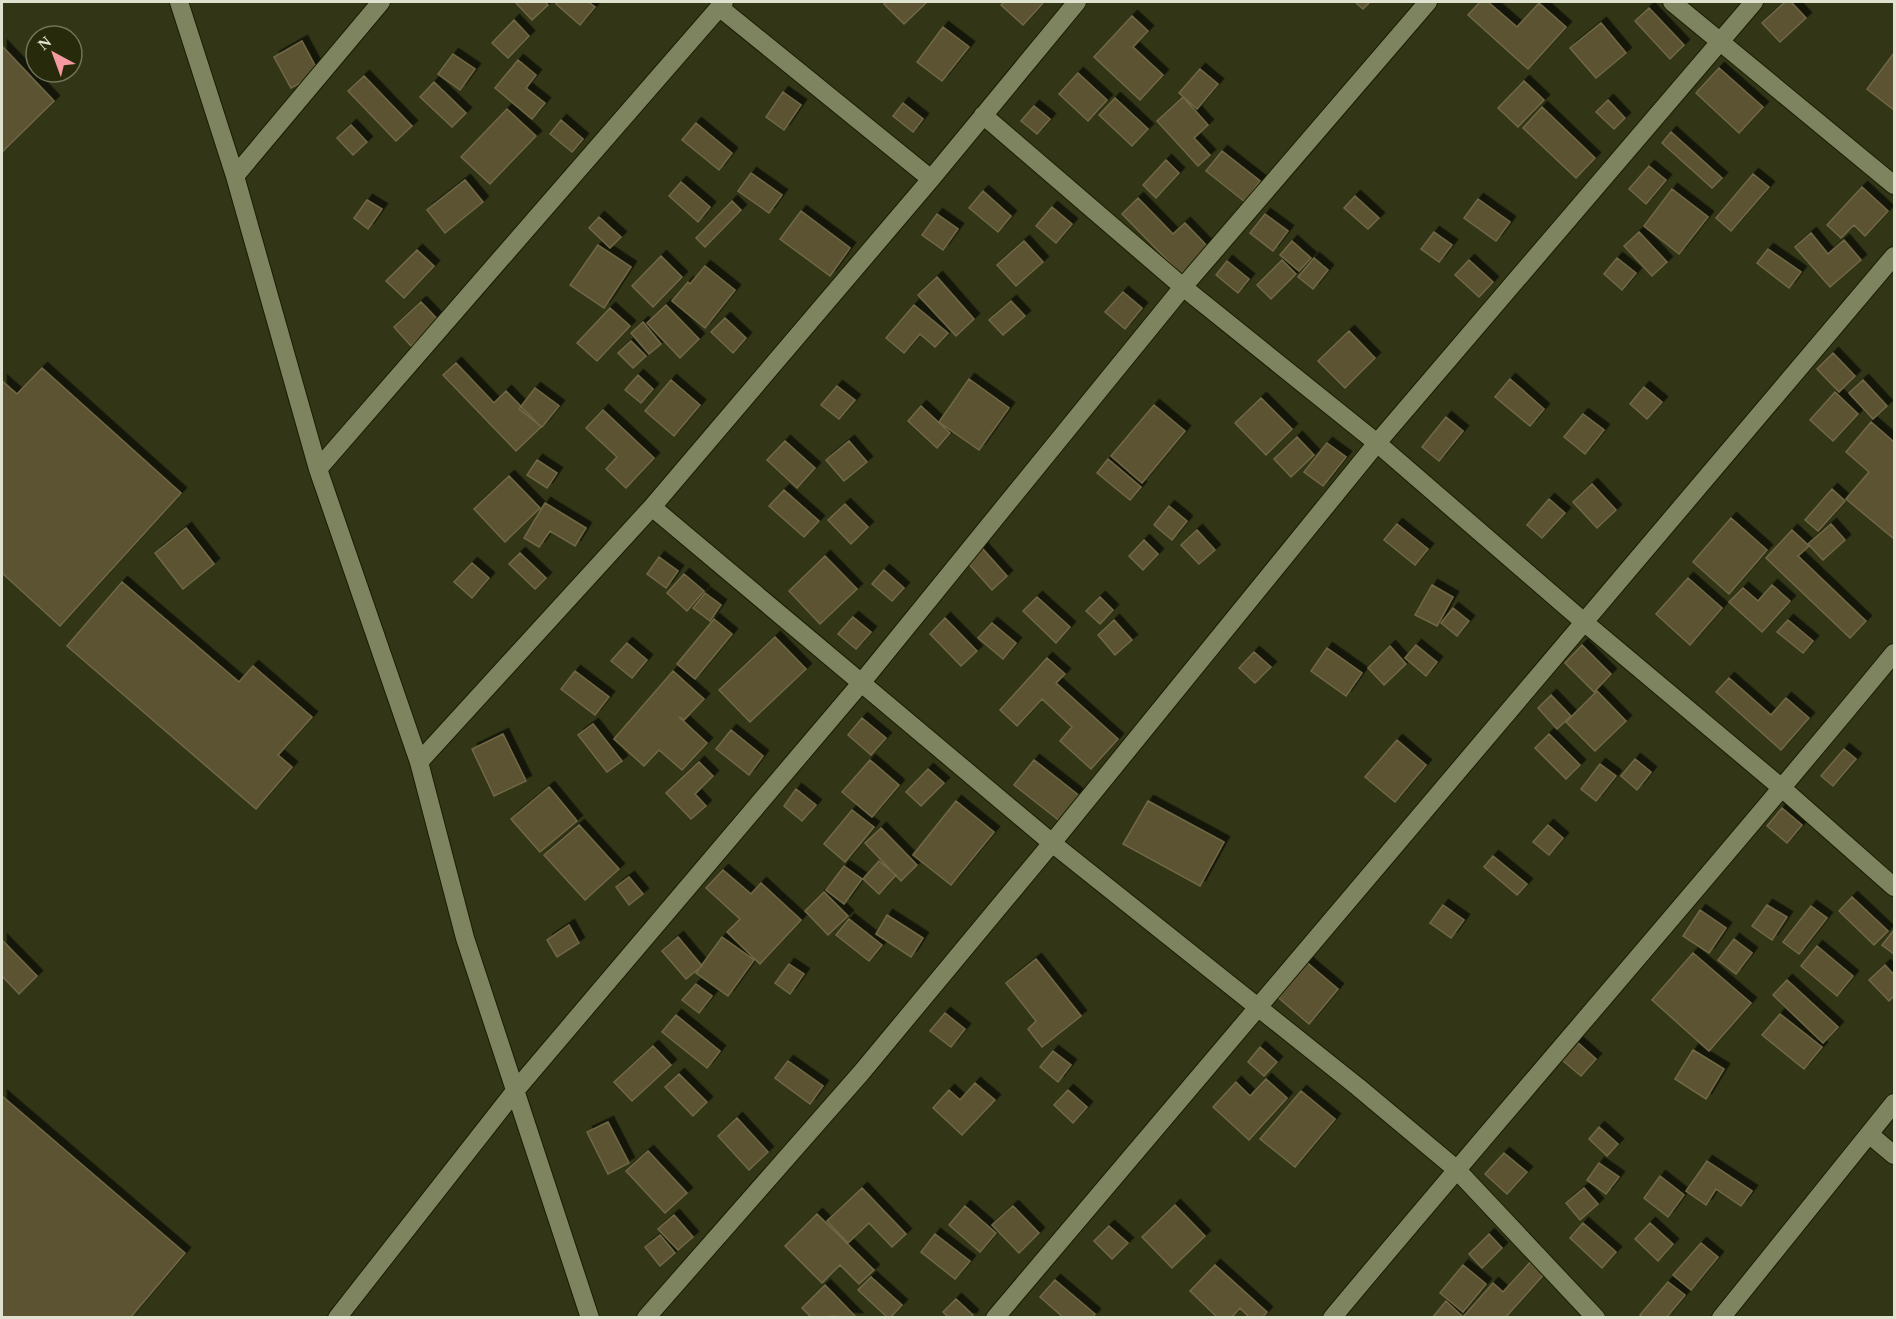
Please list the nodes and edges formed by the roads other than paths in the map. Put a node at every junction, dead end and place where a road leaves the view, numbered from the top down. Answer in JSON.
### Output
{"nodes":[{"id":1,"x":179,"y":2,"type":"edge"},
{"id":2,"x":381,"y":2,"type":"edge"},
{"id":3,"x":1077,"y":2,"type":"edge"},
{"id":4,"x":1428,"y":2,"type":"edge"},
{"id":5,"x":1672,"y":2,"type":"edge"},
{"id":6,"x":1754,"y":2,"type":"edge"},
{"id":7,"x":721,"y":4,"type":"edge"},
{"id":8,"x":1721,"y":40,"type":"junction"},
{"id":9,"x":983,"y":115,"type":"junction"},
{"id":10,"x":235,"y":176,"type":"junction"},
{"id":11,"x":931,"y":179,"type":"junction"},
{"id":12,"x":1894,"y":185,"type":"edge"},
{"id":13,"x":1894,"y":256,"type":"edge"},
{"id":14,"x":1183,"y":287,"type":"junction"},
{"id":15,"x":1377,"y":443,"type":"junction"},
{"id":16,"x":318,"y":469,"type":"junction"},
{"id":17,"x":652,"y":507,"type":"junction"},
{"id":18,"x":1584,"y":622,"type":"junction"},
{"id":19,"x":1894,"y":653,"type":"edge"},
{"id":20,"x":862,"y":682,"type":"junction"},
{"id":21,"x":419,"y":762,"type":"junction"},
{"id":22,"x":1783,"y":789,"type":"junction"},
{"id":23,"x":1052,"y":843,"type":"junction"},
{"id":24,"x":1894,"y":886,"type":"edge"},
{"id":25,"x":1256,"y":1007,"type":"junction"},
{"id":26,"x":514,"y":1091,"type":"junction"},
{"id":27,"x":1894,"y":1103,"type":"edge"},
{"id":28,"x":1869,"y":1134,"type":"junction"},
{"id":29,"x":1894,"y":1155,"type":"edge"},
{"id":30,"x":1456,"y":1169,"type":"junction"},
{"id":31,"x":337,"y":1317,"type":"edge"},
{"id":32,"x":590,"y":1317,"type":"edge"},
{"id":33,"x":646,"y":1317,"type":"edge"},
{"id":34,"x":995,"y":1317,"type":"edge"},
{"id":35,"x":1332,"y":1317,"type":"edge"},
{"id":36,"x":1596,"y":1317,"type":"edge"},
{"id":37,"x":1721,"y":1317,"type":"edge"}],
"edges":[{"from":1,"to":10,"type":"street"},
{"from":2,"to":10,"type":"street"},
{"from":3,"to":9,"type":"street"},
{"from":4,"to":14,"type":"street"},
{"from":5,"to":8,"type":"street"},
{"from":6,"to":8,"type":"street"},
{"from":7,"to":11,"type":"street"},
{"from":7,"to":16,"type":"street"},
{"from":8,"to":12,"type":"street"},
{"from":8,"to":15,"type":"street"},
{"from":9,"to":11,"type":"street"},
{"from":9,"to":14,"type":"street"},
{"from":10,"to":16,"type":"street"},
{"from":11,"to":17,"type":"street"},
{"from":13,"to":18,"type":"street"},
{"from":14,"to":15,"type":"street"},
{"from":14,"to":20,"type":"street"},
{"from":15,"to":18,"type":"street"},
{"from":15,"to":23,"type":"street"},
{"from":16,"to":21,"type":"street"},
{"from":17,"to":20,"type":"street"},
{"from":17,"to":21,"type":"street"},
{"from":18,"to":22,"type":"street"},
{"from":18,"to":25,"type":"street"},
{"from":19,"to":22,"type":"street"},
{"from":20,"to":23,"type":"street"},
{"from":20,"to":26,"type":"street"},
{"from":21,"to":26,"type":"street"},
{"from":22,"to":24,"type":"street"},
{"from":22,"to":30,"type":"street"},
{"from":23,"to":25,"type":"street"},
{"from":23,"to":33,"type":"street"},
{"from":25,"to":30,"type":"street"},
{"from":25,"to":34,"type":"street"},
{"from":26,"to":31,"type":"street"},
{"from":26,"to":32,"type":"street"},
{"from":27,"to":28,"type":"street"},
{"from":28,"to":29,"type":"street"},
{"from":28,"to":37,"type":"street"},
{"from":30,"to":35,"type":"street"},
{"from":30,"to":36,"type":"street"}]}
